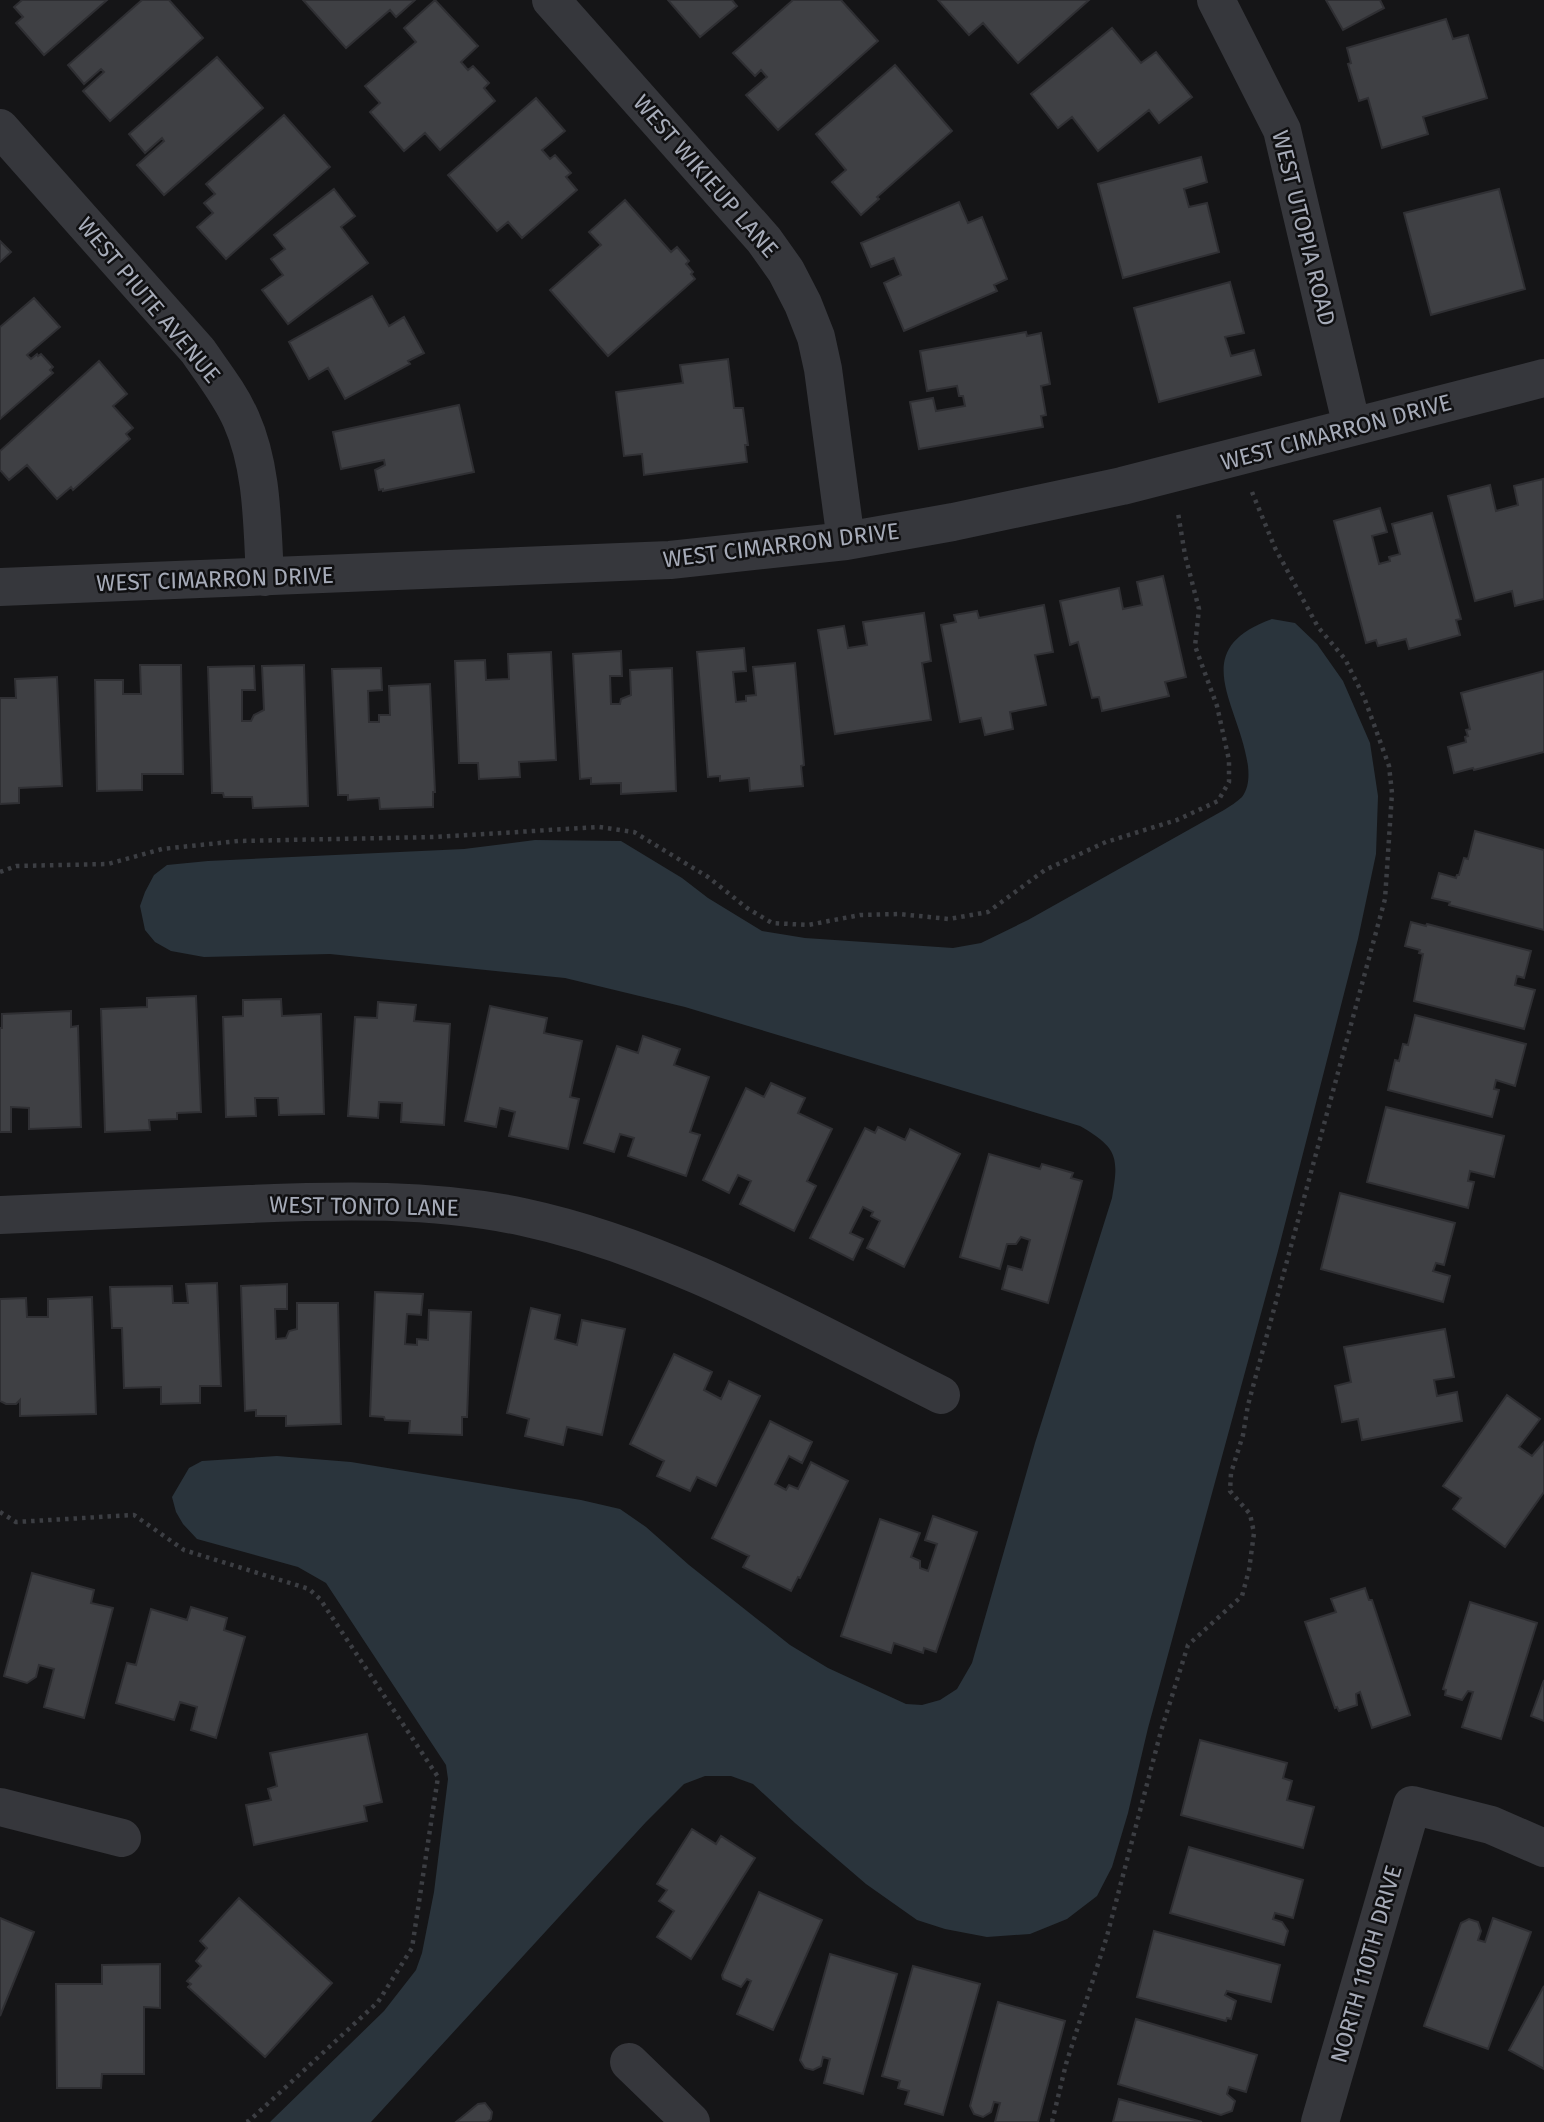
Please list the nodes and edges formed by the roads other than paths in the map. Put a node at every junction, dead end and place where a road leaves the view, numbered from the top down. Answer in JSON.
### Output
{"nodes":[{"id":1,"x":551,"y":0,"type":"edge"},
{"id":2,"x":1216,"y":0,"type":"edge"},
{"id":3,"x":0,"y":128,"type":"edge"},
{"id":4,"x":1544,"y":378,"type":"edge"},
{"id":5,"x":1352,"y":427,"type":"junction"},
{"id":6,"x":846,"y":541,"type":"junction"},
{"id":7,"x":265,"y":577,"type":"junction"},
{"id":8,"x":0,"y":587,"type":"edge"},
{"id":9,"x":0,"y":1214,"type":"edge"},
{"id":10,"x":941,"y":1395,"type":"dead end"},
{"id":11,"x":0,"y":1807,"type":"edge"},
{"id":12,"x":122,"y":1838,"type":"dead end"},
{"id":13,"x":1544,"y":1848,"type":"edge"},
{"id":14,"x":629,"y":2062,"type":"dead end"},
{"id":15,"x":691,"y":2122,"type":"edge"},
{"id":16,"x":1320,"y":2122,"type":"edge"}],
"edges":[{"from":1,"to":6,"type":"street","name":"WEST WIKIEUP LANE"},
{"from":2,"to":5,"type":"street","name":"WEST UTOPIA ROAD"},
{"from":3,"to":7,"type":"street","name":"WEST PIUTE AVENUE"},
{"from":4,"to":5,"type":"street","name":"WEST CIMARRON DRIVE"},
{"from":5,"to":6,"type":"street","name":"WEST CIMARRON DRIVE"},
{"from":6,"to":7,"type":"street","name":"WEST CIMARRON DRIVE"},
{"from":7,"to":8,"type":"street","name":"WEST CIMARRON DRIVE"},
{"from":9,"to":10,"type":"street","name":"WEST TONTO LANE"},
{"from":11,"to":12,"type":"street"},
{"from":13,"to":16,"type":"street","name":"NORTH 110TH DRIVE"},
{"from":14,"to":15,"type":"street"}]}
